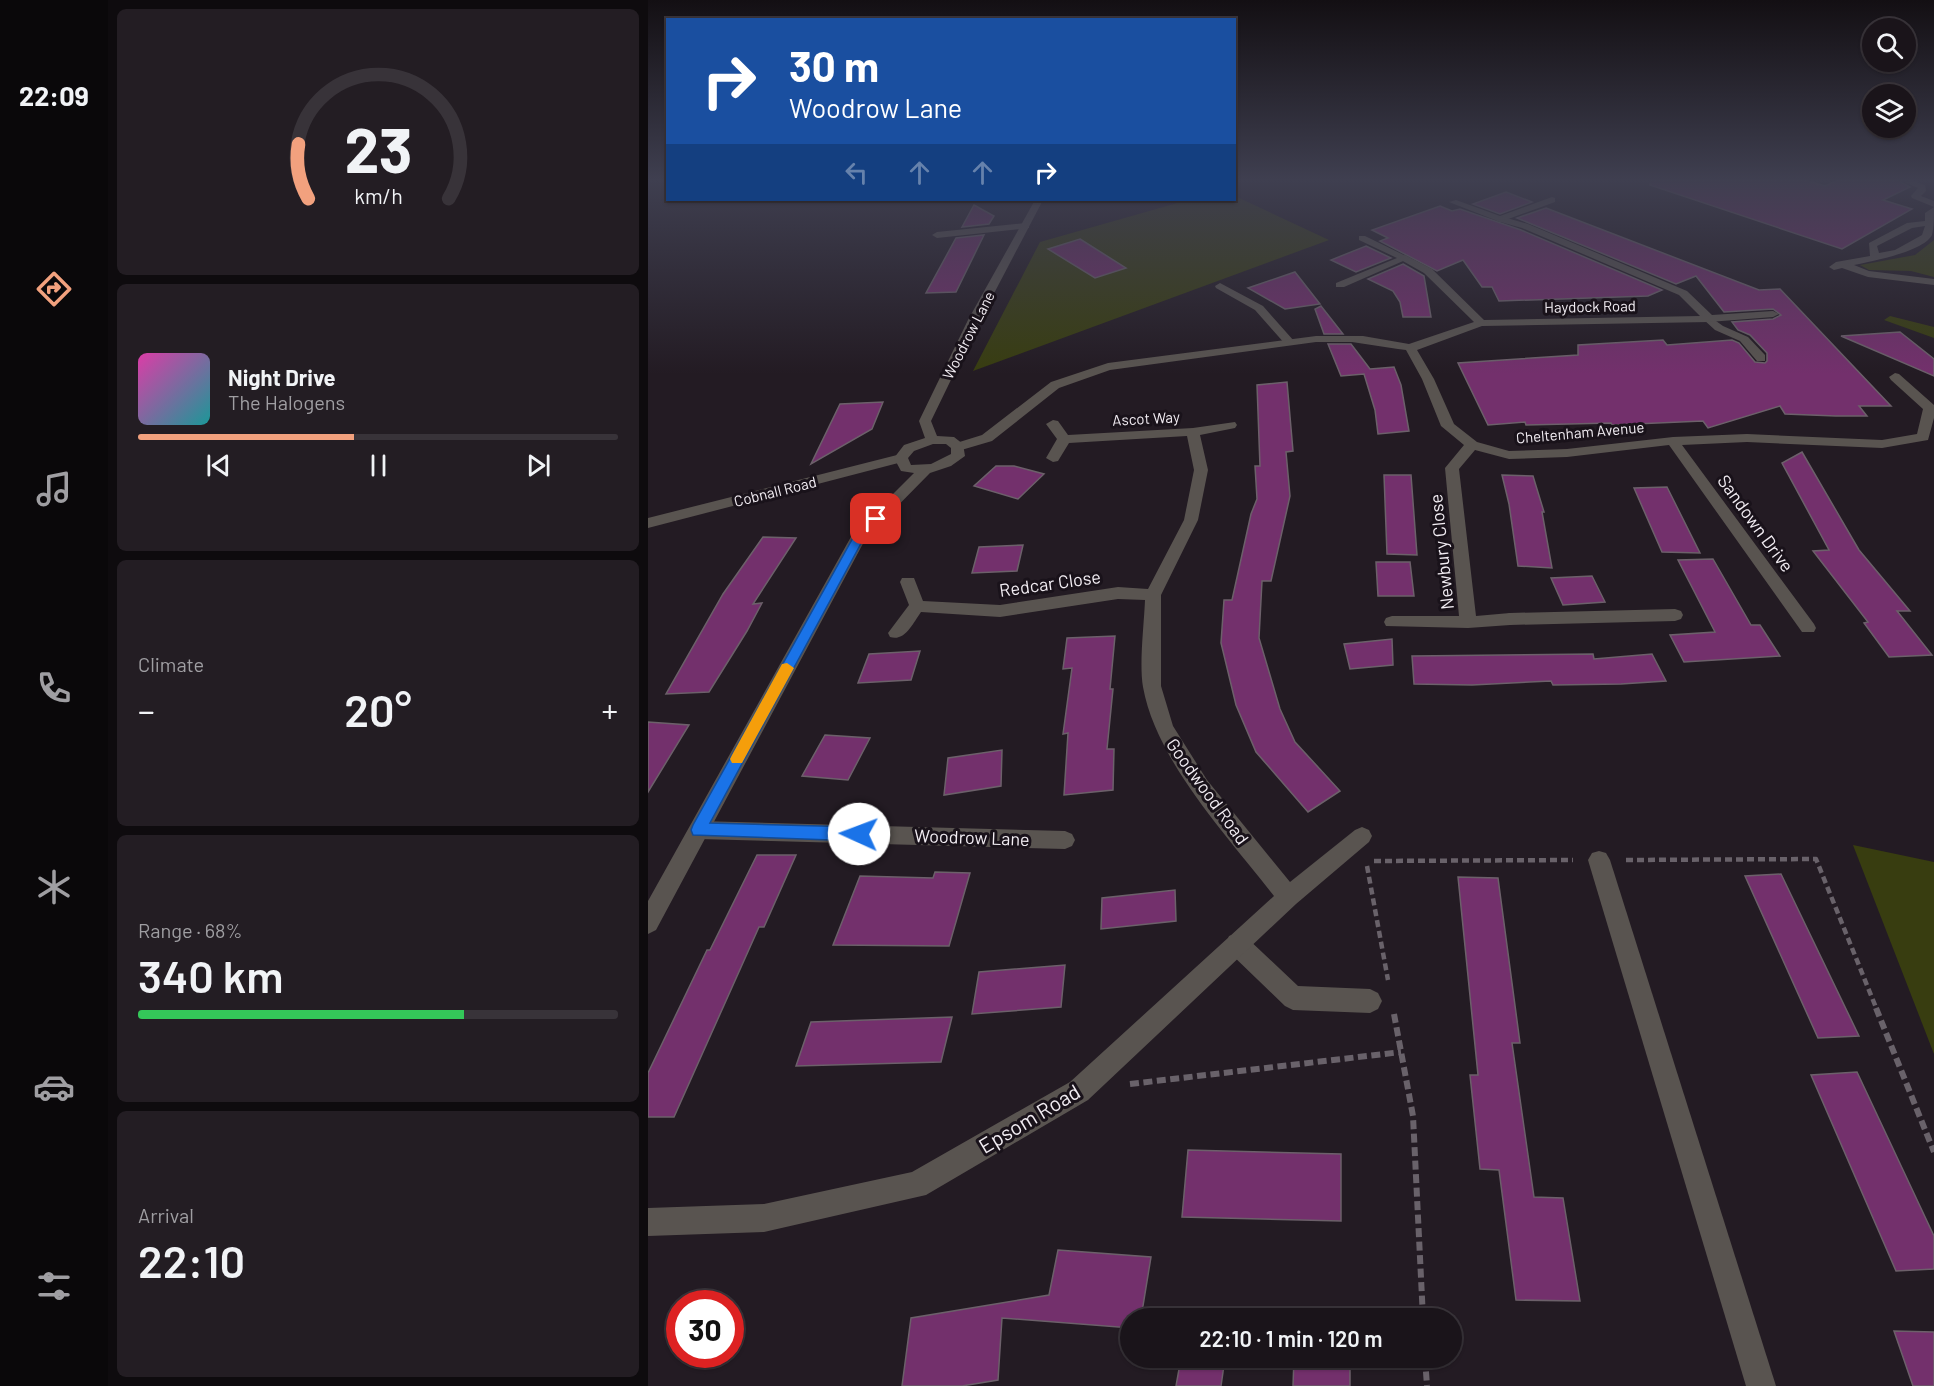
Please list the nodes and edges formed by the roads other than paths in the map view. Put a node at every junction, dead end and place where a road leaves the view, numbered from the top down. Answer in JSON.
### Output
{"nodes":[{"id":1,"x":1016,"y":245,"type":"edge"},
{"id":2,"x":1376,"y":245,"type":"edge"},
{"id":3,"x":1561,"y":245,"type":"edge"},
{"id":4,"x":1873,"y":245,"type":"edge"},
{"id":5,"x":1912,"y":245,"type":"edge"},
{"id":6,"x":1875,"y":256,"type":"junction"},
{"id":7,"x":1405,"y":258,"type":"junction"},
{"id":8,"x":1442,"y":266,"type":"dead end"},
{"id":9,"x":1428,"y":272,"type":"junction"},
{"id":10,"x":1934,"y":282,"type":"edge"},
{"id":11,"x":1340,"y":285,"type":"dead end"},
{"id":12,"x":1220,"y":286,"type":"dead end"},
{"id":13,"x":1773,"y":314,"type":"dead end"},
{"id":14,"x":1709,"y":319,"type":"junction"},
{"id":15,"x":1481,"y":323,"type":"junction"},
{"id":16,"x":1290,"y":343,"type":"junction"},
{"id":17,"x":1410,"y":348,"type":"junction"},
{"id":18,"x":1761,"y":358,"type":"dead end"},
{"id":19,"x":1895,"y":377,"type":"dead end"},
{"id":20,"x":1914,"y":394,"type":"junction"},
{"id":21,"x":1934,"y":395,"type":"edge"},
{"id":22,"x":1053,"y":424,"type":"dead end"},
{"id":23,"x":1230,"y":425,"type":"dead end"},
{"id":24,"x":1193,"y":432,"type":"junction"},
{"id":25,"x":1064,"y":439,"type":"junction"},
{"id":26,"x":932,"y":440,"type":"junction"},
{"id":27,"x":1928,"y":440,"type":"edge"},
{"id":28,"x":1673,"y":441,"type":"junction"},
{"id":29,"x":1472,"y":445,"type":"junction"},
{"id":30,"x":958,"y":447,"type":"junction"},
{"id":31,"x":1053,"y":458,"type":"dead end"},
{"id":32,"x":901,"y":459,"type":"junction"},
{"id":33,"x":924,"y":471,"type":"junction"},
{"id":34,"x":648,"y":523,"type":"edge"},
{"id":35,"x":908,"y":582,"type":"dead end"},
{"id":36,"x":1153,"y":595,"type":"junction"},
{"id":37,"x":917,"y":606,"type":"junction"},
{"id":38,"x":1676,"y":615,"type":"dead end"},
{"id":39,"x":1392,"y":622,"type":"dead end"},
{"id":40,"x":1468,"y":622,"type":"junction"},
{"id":41,"x":1808,"y":628,"type":"dead end"},
{"id":42,"x":896,"y":633,"type":"dead end"},
{"id":43,"x":699,"y":830,"type":"junction"},
{"id":44,"x":1362,"y":836,"type":"dead end"},
{"id":45,"x":1065,"y":840,"type":"dead end"},
{"id":46,"x":1599,"y":860,"type":"road end"},
{"id":47,"x":1288,"y":897,"type":"junction"},
{"id":48,"x":648,"y":923,"type":"edge"},
{"id":49,"x":1237,"y":944,"type":"junction"},
{"id":50,"x":1382,"y":1004,"type":"road end"},
{"id":51,"x":648,"y":1222,"type":"edge"},
{"id":52,"x":1761,"y":1386,"type":"edge"}],
"edges":[{"from":1,"to":26,"type":"street","name":"Woodrow Lane"},
{"from":2,"to":7,"type":"street"},
{"from":3,"to":14,"type":"street"},
{"from":4,"to":6,"type":"street"},
{"from":5,"to":6,"type":"street"},
{"from":6,"to":10,"type":"street"},
{"from":7,"to":9,"type":"street"},
{"from":7,"to":11,"type":"street"},
{"from":8,"to":9,"type":"street"},
{"from":9,"to":15,"type":"street"},
{"from":12,"to":16,"type":"street"},
{"from":13,"to":14,"type":"street","name":"Haydock Road"},
{"from":14,"to":15,"type":"street","name":"Haydock Road"},
{"from":14,"to":18,"type":"street"},
{"from":15,"to":17,"type":"street","name":"Haydock Road"},
{"from":16,"to":17,"type":"street"},
{"from":16,"to":30,"type":"street"},
{"from":17,"to":29,"type":"street","name":"Cheltenham Avenue"},
{"from":19,"to":20,"type":"street","name":"Cheltenham Avenue"},
{"from":20,"to":21,"type":"street"},
{"from":20,"to":27,"type":"street","name":"Cheltenham Avenue"},
{"from":22,"to":25,"type":"street"},
{"from":23,"to":24,"type":"street","name":"Ascot Way"},
{"from":24,"to":25,"type":"street","name":"Ascot Way"},
{"from":24,"to":36,"type":"street","name":"Goodwood Road"},
{"from":25,"to":31,"type":"street"},
{"from":26,"to":30,"type":"street"},
{"from":26,"to":32,"type":"street"},
{"from":27,"to":28,"type":"street","name":"Cheltenham Avenue"},
{"from":28,"to":29,"type":"street","name":"Cheltenham Avenue"},
{"from":28,"to":41,"type":"street","name":"Sandown Drive"},
{"from":29,"to":40,"type":"street","name":"Newbury Close"},
{"from":30,"to":33,"type":"street"},
{"from":32,"to":33,"type":"street"},
{"from":32,"to":34,"type":"street","name":"Cobnall Road"},
{"from":33,"to":43,"type":"street"},
{"from":35,"to":37,"type":"street"},
{"from":36,"to":37,"type":"street","name":"Redcar Close"},
{"from":36,"to":47,"type":"street","name":"Goodwood Road"},
{"from":37,"to":42,"type":"street"},
{"from":38,"to":40,"type":"street"},
{"from":39,"to":40,"type":"street","name":"Newbury Close"},
{"from":43,"to":45,"type":"street","name":"Woodrow Lane"},
{"from":43,"to":48,"type":"street"},
{"from":44,"to":47,"type":"street","name":"Epsom Road"},
{"from":46,"to":52,"type":"street"},
{"from":47,"to":49,"type":"street","name":"Epsom Road"},
{"from":49,"to":50,"type":"street"},
{"from":49,"to":51,"type":"street","name":"Epsom Road"}]}
